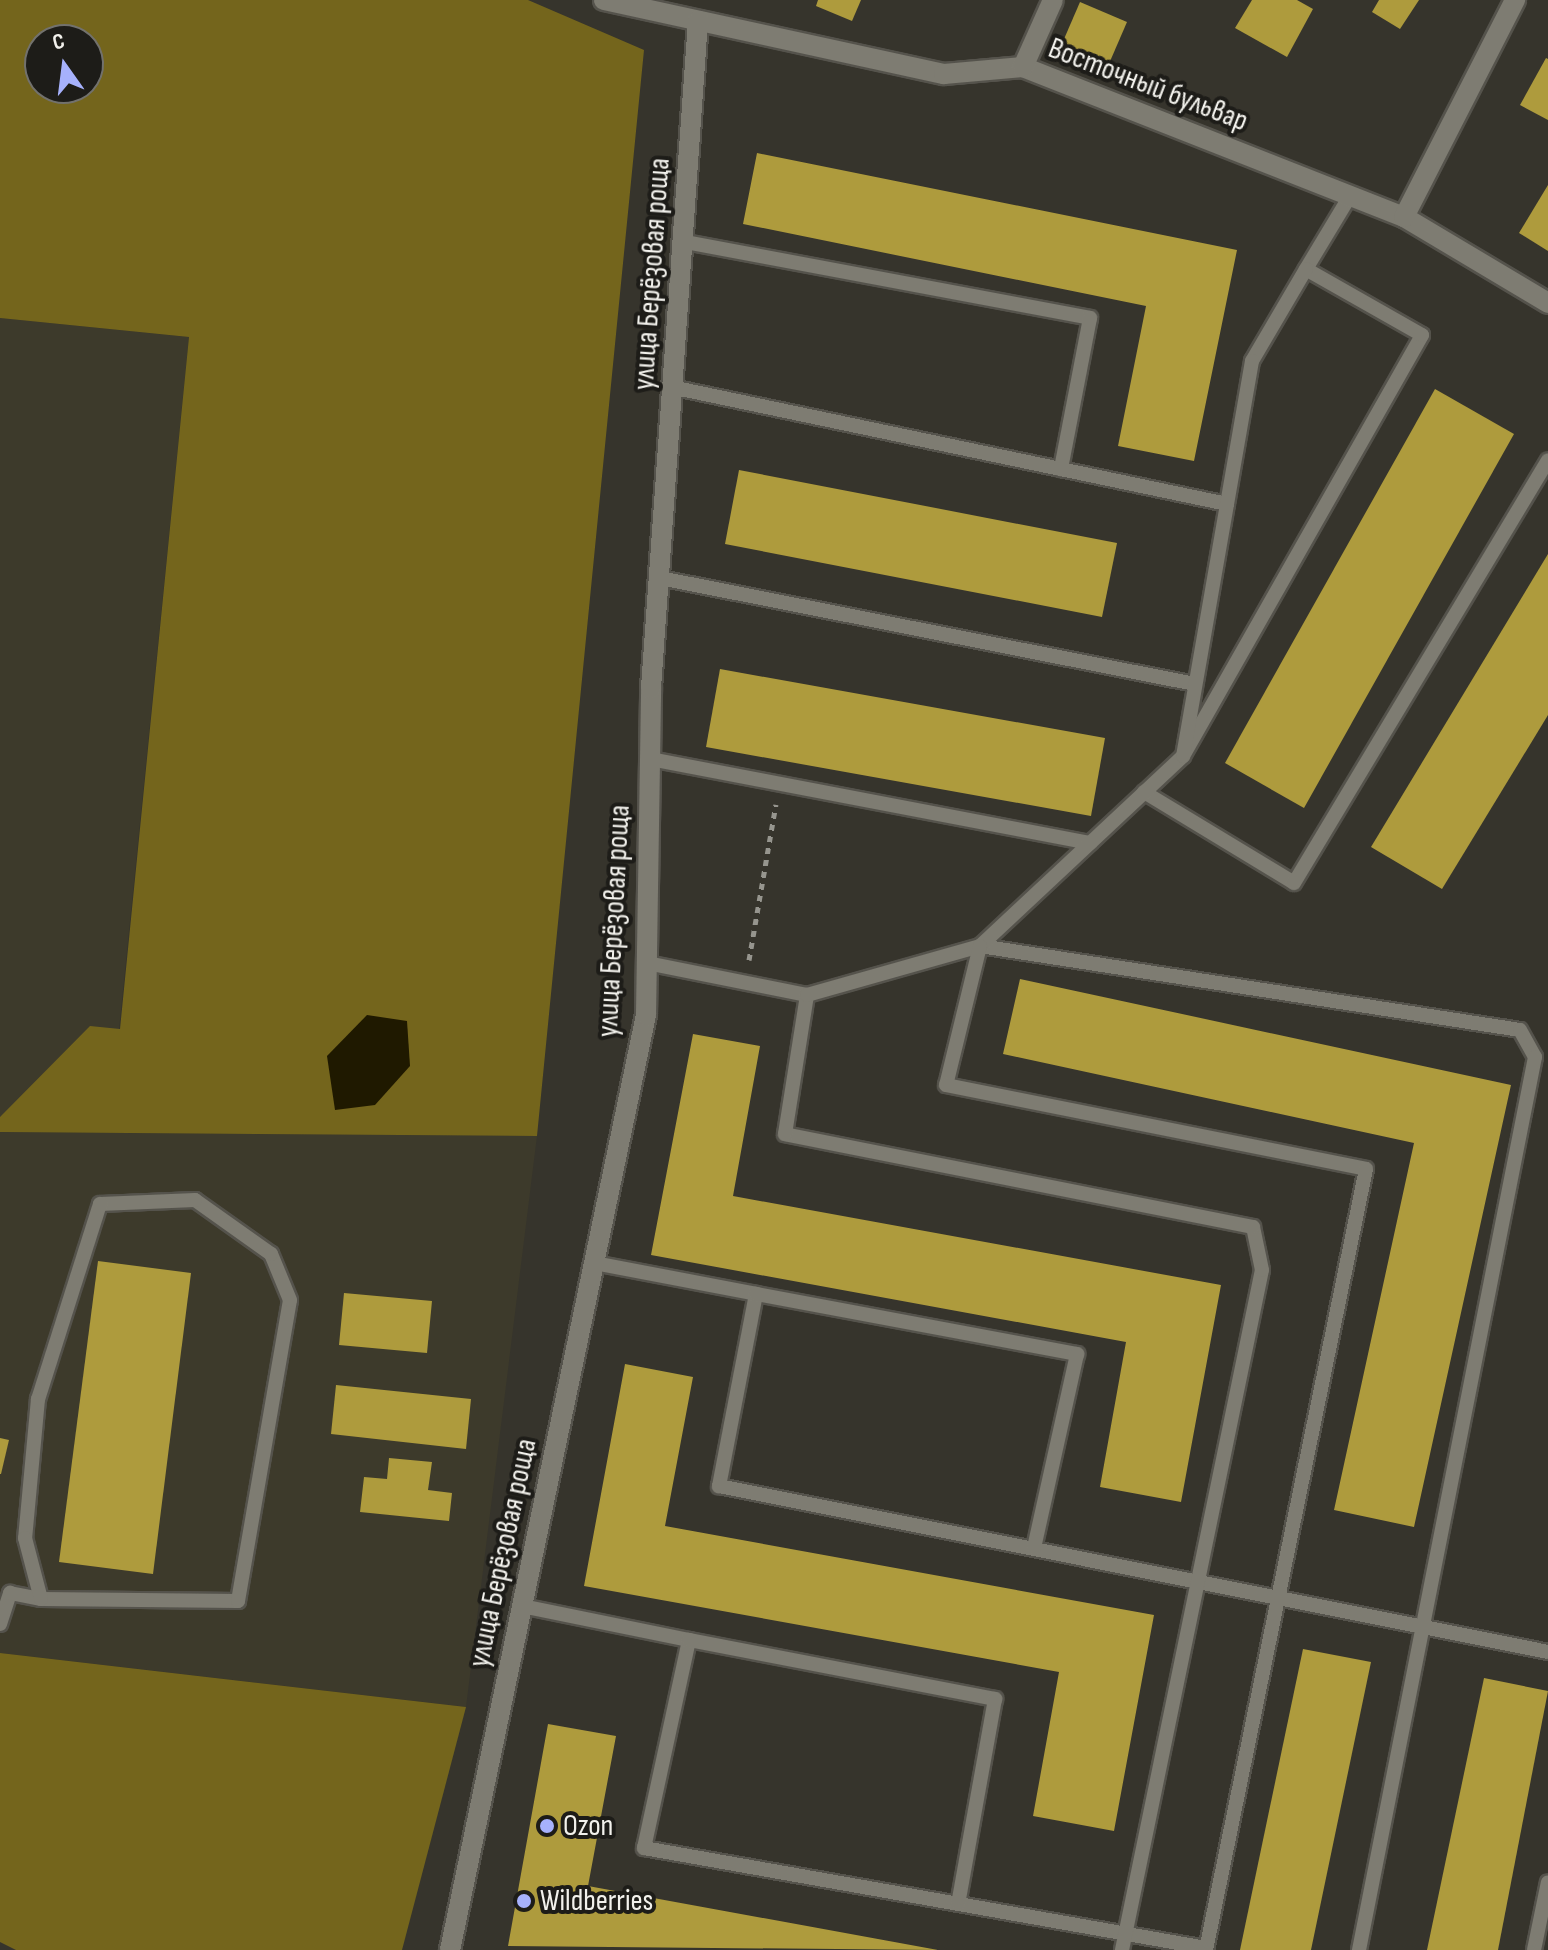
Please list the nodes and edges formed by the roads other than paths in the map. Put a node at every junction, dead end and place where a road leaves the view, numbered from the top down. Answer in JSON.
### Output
{"nodes":[{"id":1,"x":604,"y":0,"type":"edge"},
{"id":2,"x":1053,"y":0,"type":"edge"},
{"id":3,"x":1515,"y":0,"type":"edge"},
{"id":4,"x":698,"y":21,"type":"junction"},
{"id":5,"x":1023,"y":67,"type":"junction"},
{"id":6,"x":1350,"y":196,"type":"junction"},
{"id":7,"x":1404,"y":217,"type":"junction"},
{"id":8,"x":685,"y":242,"type":"junction"},
{"id":9,"x":1306,"y":269,"type":"junction"},
{"id":10,"x":1548,"y":303,"type":"edge"},
{"id":11,"x":676,"y":388,"type":"junction"},
{"id":12,"x":1548,"y":461,"type":"edge"},
{"id":13,"x":1061,"y":469,"type":"junction"},
{"id":14,"x":1227,"y":504,"type":"junction"},
{"id":15,"x":660,"y":578,"type":"junction"},
{"id":16,"x":1195,"y":684,"type":"junction"},
{"id":17,"x":1183,"y":756,"type":"junction"},
{"id":18,"x":650,"y":759,"type":"junction"},
{"id":19,"x":1144,"y":792,"type":"junction"},
{"id":20,"x":1090,"y":843,"type":"junction"},
{"id":21,"x":980,"y":946,"type":"junction"},
{"id":22,"x":647,"y":963,"type":"junction"},
{"id":23,"x":807,"y":995,"type":"junction"},
{"id":24,"x":594,"y":1263,"type":"junction"},
{"id":25,"x":756,"y":1294,"type":"junction"},
{"id":26,"x":1034,"y":1548,"type":"junction"},
{"id":27,"x":1198,"y":1581,"type":"junction"},
{"id":28,"x":1278,"y":1596,"type":"junction"},
{"id":29,"x":41,"y":1599,"type":"junction"},
{"id":30,"x":522,"y":1606,"type":"junction"},
{"id":31,"x":0,"y":1624,"type":"edge"},
{"id":32,"x":1423,"y":1625,"type":"junction"},
{"id":33,"x":689,"y":1640,"type":"junction"},
{"id":34,"x":1548,"y":1652,"type":"edge"},
{"id":35,"x":1548,"y":1882,"type":"edge"},
{"id":36,"x":958,"y":1904,"type":"junction"},
{"id":37,"x":1125,"y":1933,"type":"junction"},
{"id":38,"x":1206,"y":1949,"type":"edge"},
{"id":39,"x":450,"y":1950,"type":"edge"},
{"id":40,"x":1122,"y":1950,"type":"edge"},
{"id":41,"x":1359,"y":1950,"type":"edge"},
{"id":42,"x":1534,"y":1950,"type":"edge"}],
"edges":[{"from":1,"to":4,"type":"street","name":"Восточный бульвар"},
{"from":2,"to":5,"type":"street"},
{"from":3,"to":7,"type":"street"},
{"from":4,"to":5,"type":"street","name":"Восточный бульвар"},
{"from":4,"to":8,"type":"street","name":"улица Берёзовая роща"},
{"from":5,"to":6,"type":"street","name":"Восточный бульвар"},
{"from":6,"to":7,"type":"street","name":"Восточный бульвар"},
{"from":6,"to":9,"type":"lane"},
{"from":7,"to":10,"type":"street","name":"Восточный бульвар"},
{"from":8,"to":11,"type":"street","name":"улица Берёзовая роща"},
{"from":8,"to":13,"type":"lane"},
{"from":9,"to":14,"type":"lane"},
{"from":9,"to":17,"type":"lane"},
{"from":11,"to":13,"type":"lane"},
{"from":11,"to":15,"type":"street","name":"улица Берёзовая роща"},
{"from":12,"to":19,"type":"lane"},
{"from":13,"to":14,"type":"lane"},
{"from":14,"to":16,"type":"lane"},
{"from":15,"to":16,"type":"lane"},
{"from":15,"to":18,"type":"street","name":"улица Берёзовая роща"},
{"from":16,"to":17,"type":"lane"},
{"from":17,"to":19,"type":"lane"},
{"from":18,"to":20,"type":"lane"},
{"from":18,"to":22,"type":"street","name":"улица Берёзовая роща"},
{"from":19,"to":20,"type":"lane"},
{"from":20,"to":21,"type":"lane"},
{"from":21,"to":23,"type":"lane"},
{"from":21,"to":28,"type":"lane"},
{"from":21,"to":32,"type":"lane"},
{"from":22,"to":23,"type":"lane"},
{"from":22,"to":24,"type":"street","name":"улица Берёзовая роща"},
{"from":23,"to":27,"type":"lane"},
{"from":24,"to":25,"type":"lane"},
{"from":24,"to":30,"type":"street","name":"улица Берёзовая роща"},
{"from":25,"to":26,"type":"lane"},
{"from":25,"to":26,"type":"lane"},
{"from":26,"to":27,"type":"lane"},
{"from":27,"to":28,"type":"lane"},
{"from":27,"to":37,"type":"lane"},
{"from":28,"to":32,"type":"lane"},
{"from":28,"to":38,"type":"lane"},
{"from":29,"to":29,"type":"lane"},
{"from":29,"to":31,"type":"lane"},
{"from":30,"to":33,"type":"lane"},
{"from":30,"to":39,"type":"street","name":"улица Берёзовая роща"},
{"from":32,"to":34,"type":"lane"},
{"from":32,"to":41,"type":"lane"},
{"from":33,"to":36,"type":"lane"},
{"from":33,"to":36,"type":"lane"},
{"from":35,"to":42,"type":"lane"},
{"from":36,"to":37,"type":"lane"},
{"from":37,"to":38,"type":"lane"},
{"from":37,"to":40,"type":"lane"}]}
